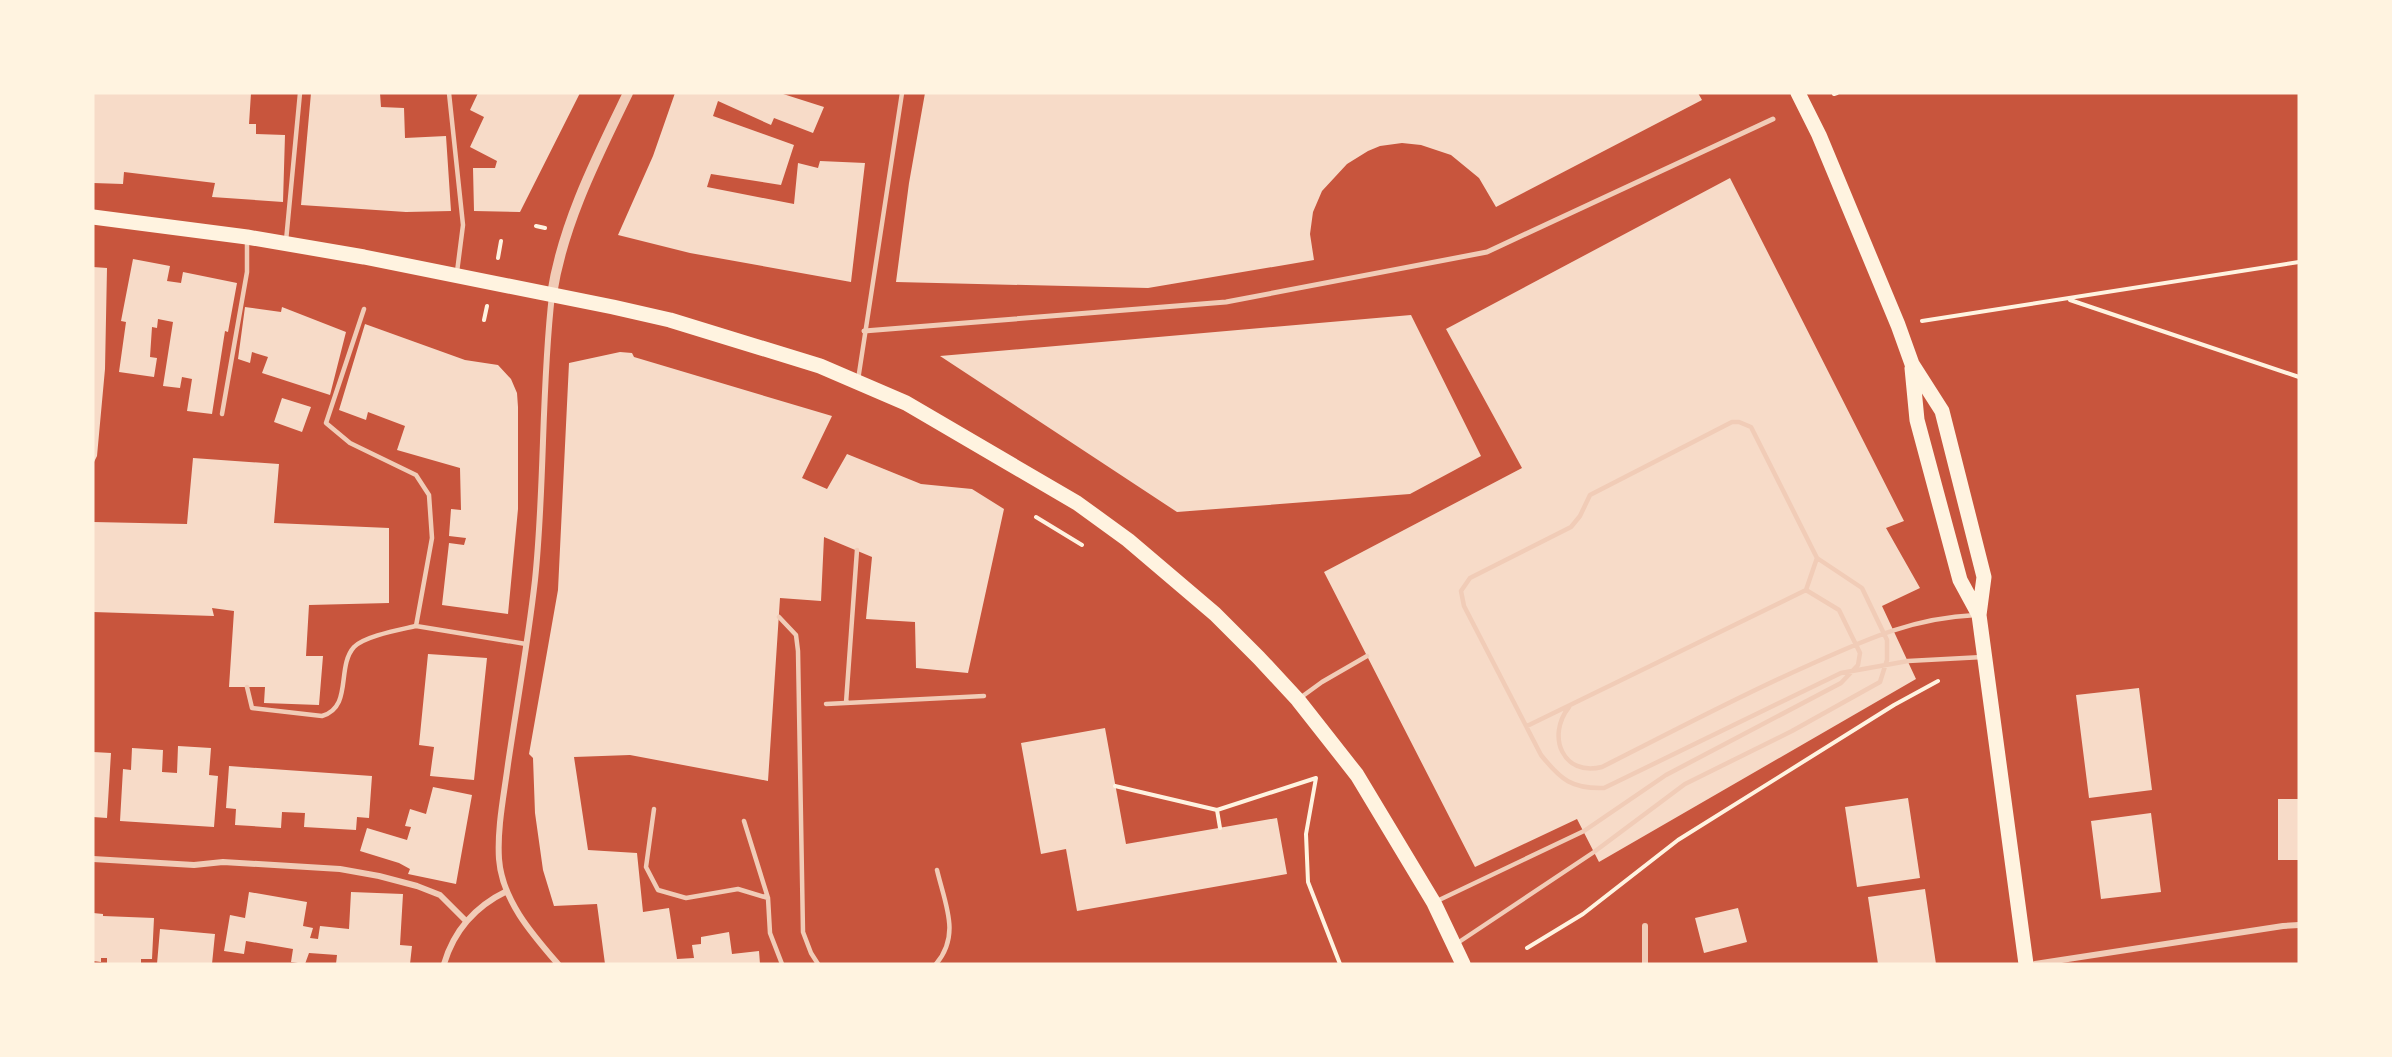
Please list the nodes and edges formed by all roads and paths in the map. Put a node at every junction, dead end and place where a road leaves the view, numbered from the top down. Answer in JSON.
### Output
{"nodes":[{"id":1,"x":300,"y":93,"type":"edge"},
{"id":2,"x":449,"y":93,"type":"edge"},
{"id":3,"x":628,"y":93,"type":"edge"},
{"id":4,"x":902,"y":93,"type":"edge"},
{"id":5,"x":1798,"y":93,"type":"edge"},
{"id":6,"x":1773,"y":119,"type":"dead end"},
{"id":7,"x":93,"y":217,"type":"edge"},
{"id":8,"x":247,"y":237,"type":"junction"},
{"id":9,"x":286,"y":244,"type":"junction"},
{"id":10,"x":2299,"y":262,"type":"edge"},
{"id":11,"x":456,"y":277,"type":"junction"},
{"id":12,"x":552,"y":294,"type":"junction"},
{"id":13,"x":2067,"y":299,"type":"junction"},
{"id":14,"x":364,"y":309,"type":"dead end"},
{"id":15,"x":1898,"y":325,"type":"junction"},
{"id":16,"x":864,"y":331,"type":"junction"},
{"id":17,"x":1911,"y":364,"type":"junction"},
{"id":18,"x":2299,"y":377,"type":"edge"},
{"id":19,"x":858,"y":380,"type":"junction"},
{"id":20,"x":222,"y":414,"type":"dead end"},
{"id":21,"x":1036,"y":517,"type":"dead end"},
{"id":22,"x":1082,"y":545,"type":"dead end"},
{"id":23,"x":857,"y":550,"type":"dead end"},
{"id":24,"x":1817,"y":558,"type":"junction"},
{"id":25,"x":1806,"y":590,"type":"junction"},
{"id":26,"x":1979,"y":615,"type":"junction"},
{"id":27,"x":779,"y":616,"type":"dead end"},
{"id":28,"x":416,"y":626,"type":"junction"},
{"id":29,"x":526,"y":644,"type":"junction"},
{"id":30,"x":1367,"y":656,"type":"dead end"},
{"id":31,"x":1985,"y":657,"type":"junction"},
{"id":32,"x":1944,"y":678,"type":"dead end"},
{"id":33,"x":248,"y":687,"type":"dead end"},
{"id":34,"x":984,"y":696,"type":"dead end"},
{"id":35,"x":1298,"y":700,"type":"junction"},
{"id":36,"x":846,"y":703,"type":"junction"},
{"id":37,"x":826,"y":704,"type":"dead end"},
{"id":38,"x":1571,"y":705,"type":"junction"},
{"id":39,"x":1527,"y":726,"type":"junction"},
{"id":40,"x":1115,"y":786,"type":"dead end"},
{"id":41,"x":654,"y":808,"type":"dead end"},
{"id":42,"x":1217,"y":810,"type":"junction"},
{"id":43,"x":744,"y":821,"type":"dead end"},
{"id":44,"x":1220,"y":828,"type":"dead end"},
{"id":45,"x":93,"y":859,"type":"edge"},
{"id":46,"x":937,"y":870,"type":"dead end"},
{"id":47,"x":507,"y":891,"type":"junction"},
{"id":48,"x":768,"y":898,"type":"junction"},
{"id":49,"x":1434,"y":903,"type":"junction"},
{"id":50,"x":466,"y":921,"type":"junction"},
{"id":51,"x":1645,"y":926,"type":"dead end"},
{"id":52,"x":2299,"y":926,"type":"edge"},
{"id":53,"x":1454,"y":945,"type":"junction"},
{"id":54,"x":1527,"y":948,"type":"dead end"},
{"id":55,"x":444,"y":964,"type":"edge"},
{"id":56,"x":558,"y":964,"type":"edge"},
{"id":57,"x":782,"y":964,"type":"edge"},
{"id":58,"x":818,"y":964,"type":"edge"},
{"id":59,"x":936,"y":964,"type":"edge"},
{"id":60,"x":1340,"y":964,"type":"edge"},
{"id":61,"x":1463,"y":964,"type":"edge"},
{"id":62,"x":1645,"y":964,"type":"edge"},
{"id":63,"x":2026,"y":964,"type":"edge"},
{"id":64,"x":2035,"y":964,"type":"edge"}],
"edges":[{"from":1,"to":9,"type":"lane"},
{"from":2,"to":11,"type":"lane"},
{"from":3,"to":12,"type":"street"},
{"from":4,"to":16,"type":"lane"},
{"from":5,"to":15,"type":"main road"},
{"from":6,"to":16,"type":"street"},
{"from":7,"to":8,"type":"main road"},
{"from":8,"to":9,"type":"main road"},
{"from":8,"to":20,"type":"lane"},
{"from":9,"to":11,"type":"main road"},
{"from":10,"to":13,"type":"path"},
{"from":11,"to":12,"type":"main road"},
{"from":12,"to":19,"type":"main road"},
{"from":12,"to":29,"type":"street"},
{"from":13,"to":15,"type":"path"},
{"from":13,"to":18,"type":"path"},
{"from":14,"to":28,"type":"lane"},
{"from":15,"to":17,"type":"main road"},
{"from":16,"to":19,"type":"lane"},
{"from":17,"to":26,"type":"main road"},
{"from":17,"to":26,"type":"main road"},
{"from":19,"to":35,"type":"main road"},
{"from":21,"to":22,"type":"path"},
{"from":23,"to":36,"type":"lane"},
{"from":24,"to":25,"type":"lane"},
{"from":24,"to":39,"type":"lane"},
{"from":24,"to":53,"type":"lane"},
{"from":25,"to":38,"type":"lane"},
{"from":25,"to":49,"type":"lane"},
{"from":26,"to":31,"type":"main road"},
{"from":26,"to":38,"type":"lane"},
{"from":27,"to":58,"type":"lane"},
{"from":28,"to":29,"type":"lane"},
{"from":28,"to":33,"type":"lane"},
{"from":29,"to":47,"type":"street"},
{"from":30,"to":35,"type":"lane"},
{"from":31,"to":39,"type":"lane"},
{"from":31,"to":63,"type":"main road"},
{"from":32,"to":54,"type":"path"},
{"from":34,"to":36,"type":"lane"},
{"from":35,"to":49,"type":"main road"},
{"from":36,"to":37,"type":"lane"},
{"from":38,"to":39,"type":"lane"},
{"from":40,"to":42,"type":"path"},
{"from":41,"to":48,"type":"lane"},
{"from":42,"to":44,"type":"path"},
{"from":42,"to":60,"type":"path"},
{"from":43,"to":48,"type":"lane"},
{"from":45,"to":50,"type":"street"},
{"from":46,"to":59,"type":"lane"},
{"from":47,"to":50,"type":"street"},
{"from":47,"to":56,"type":"street"},
{"from":48,"to":57,"type":"lane"},
{"from":49,"to":53,"type":"main road"},
{"from":50,"to":55,"type":"street"},
{"from":51,"to":62,"type":"street"},
{"from":52,"to":64,"type":"street"},
{"from":53,"to":61,"type":"main road"}]}
